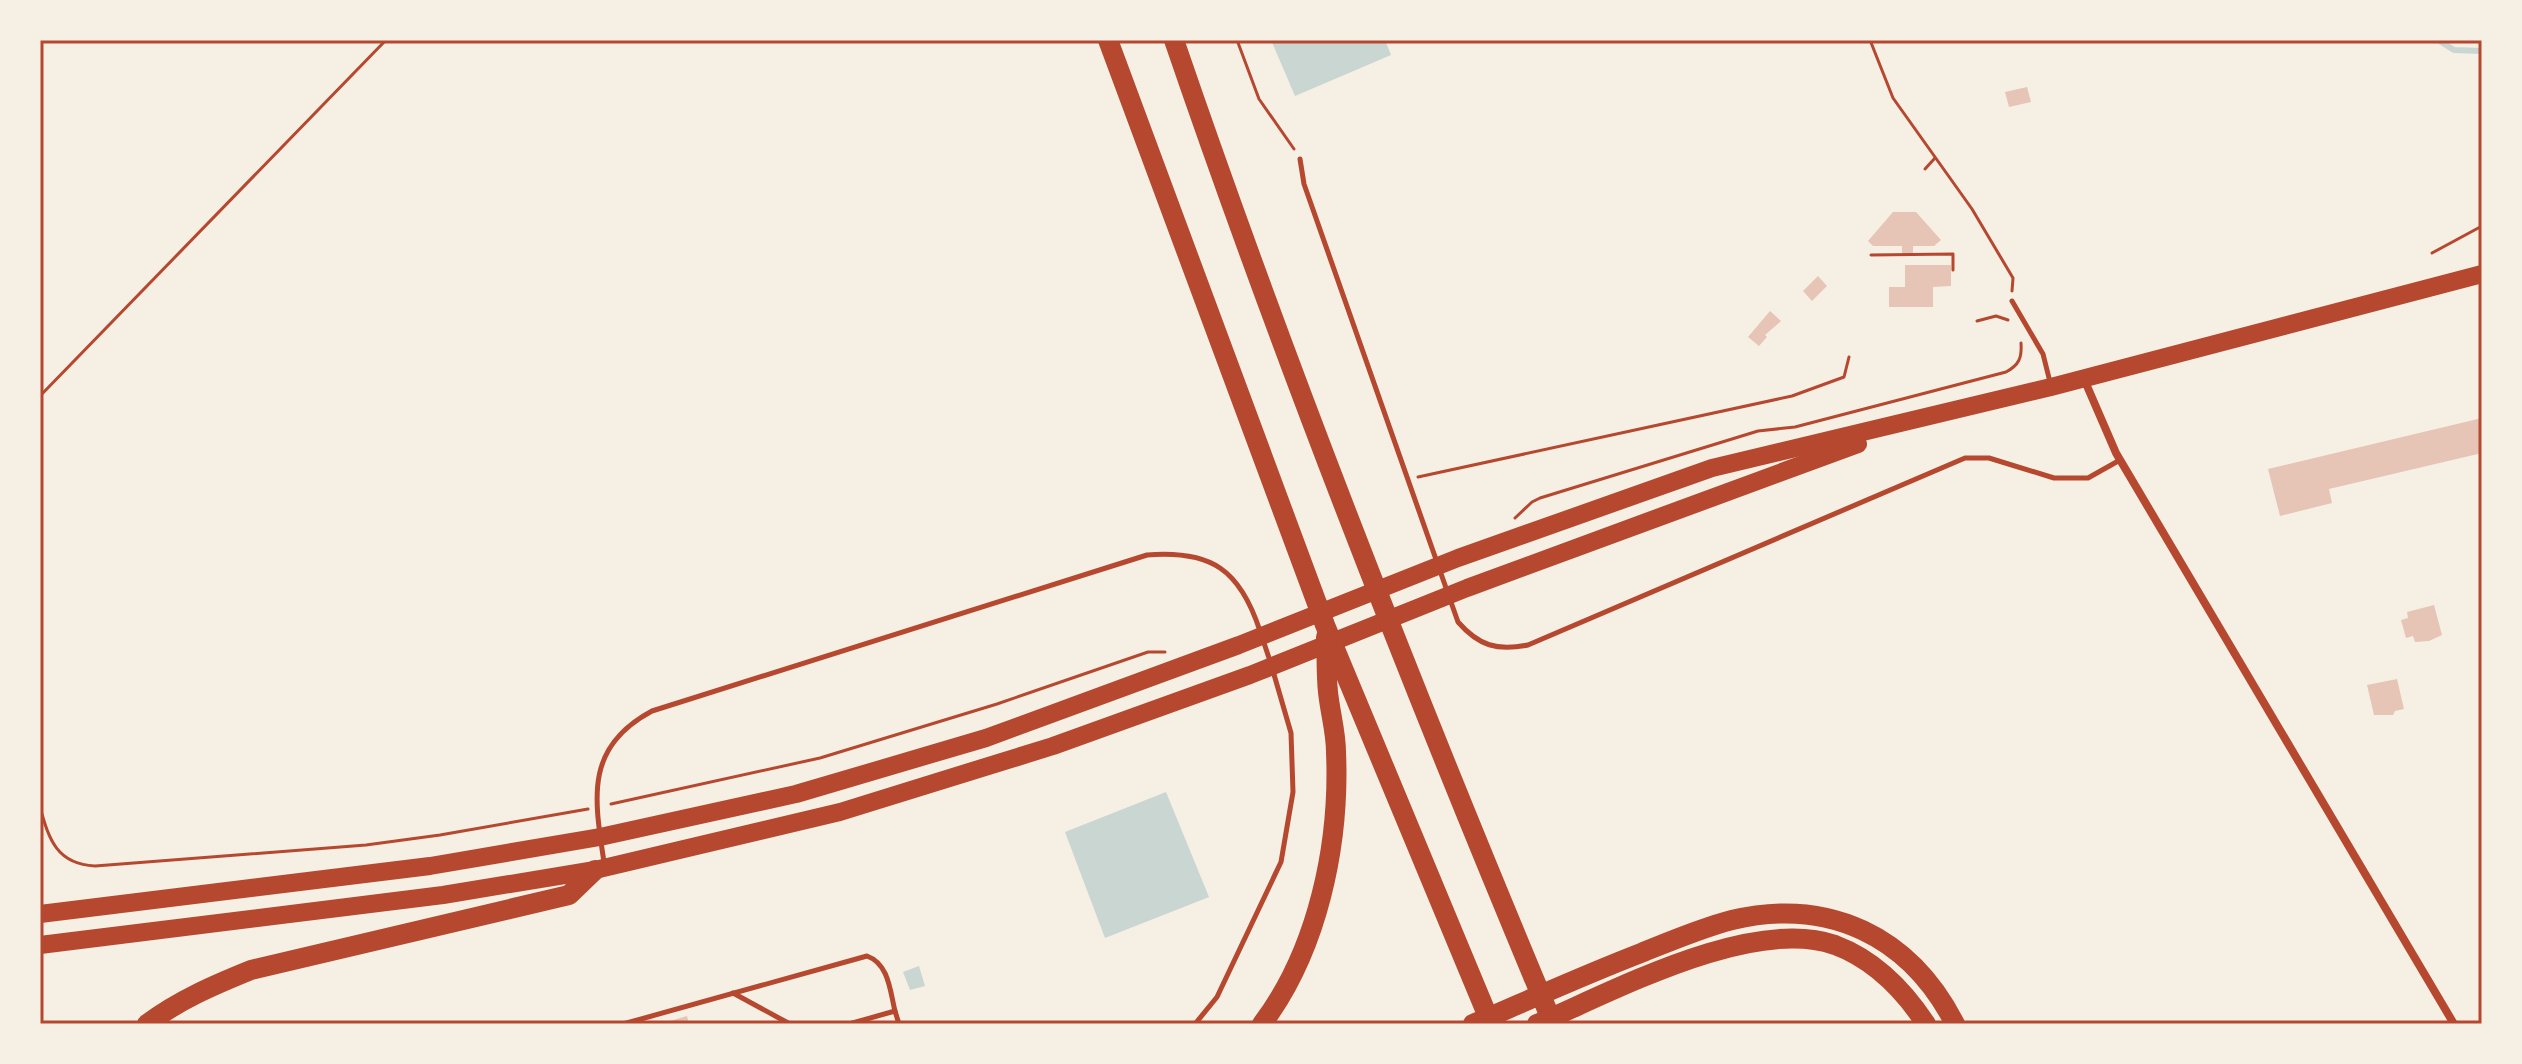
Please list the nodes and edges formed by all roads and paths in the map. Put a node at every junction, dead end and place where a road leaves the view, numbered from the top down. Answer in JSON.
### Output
{"nodes":[{"id":1,"x":386,"y":40,"type":"edge"},
{"id":2,"x":1108,"y":40,"type":"edge"},
{"id":3,"x":1174,"y":40,"type":"edge"},
{"id":4,"x":1237,"y":40,"type":"edge"},
{"id":5,"x":1870,"y":40,"type":"edge"},
{"id":6,"x":1935,"y":158,"type":"junction"},
{"id":7,"x":1300,"y":159,"type":"joint"},
{"id":8,"x":1925,"y":169,"type":"dead end"},
{"id":9,"x":2482,"y":226,"type":"edge"},
{"id":10,"x":2432,"y":253,"type":"dead end"},
{"id":11,"x":1871,"y":255,"type":"dead end"},
{"id":12,"x":1953,"y":270,"type":"dead end"},
{"id":13,"x":2482,"y":274,"type":"edge"},
{"id":14,"x":2012,"y":301,"type":"joint"},
{"id":15,"x":1977,"y":321,"type":"dead end"},
{"id":16,"x":2014,"y":325,"type":"dead end"},
{"id":17,"x":2021,"y":341,"type":"dead end"},
{"id":18,"x":1849,"y":357,"type":"dead end"},
{"id":19,"x":2084,"y":378,"type":"junction"},
{"id":20,"x":2051,"y":387,"type":"junction"},
{"id":21,"x":40,"y":396,"type":"edge"},
{"id":22,"x":1932,"y":416,"type":"junction"},
{"id":23,"x":2121,"y":460,"type":"junction"},
{"id":24,"x":1407,"y":480,"type":"junction"},
{"id":25,"x":1508,"y":522,"type":"dead end"},
{"id":26,"x":1325,"y":625,"type":"junction"},
{"id":27,"x":1167,"y":652,"type":"dead end"},
{"id":28,"x":40,"y":807,"type":"edge"},
{"id":29,"x":597,"y":808,"type":"junction"},
{"id":30,"x":600,"y":837,"type":"junction"},
{"id":31,"x":600,"y":868,"type":"junction"},
{"id":32,"x":40,"y":914,"type":"edge"},
{"id":33,"x":40,"y":945,"type":"edge"},
{"id":34,"x":732,"y":993,"type":"junction"},
{"id":35,"x":895,"y":1011,"type":"junction"},
{"id":36,"x":147,"y":1024,"type":"edge"},
{"id":37,"x":623,"y":1024,"type":"edge"},
{"id":38,"x":790,"y":1024,"type":"edge"},
{"id":39,"x":849,"y":1024,"type":"edge"},
{"id":40,"x":899,"y":1024,"type":"edge"},
{"id":41,"x":1195,"y":1024,"type":"edge"},
{"id":42,"x":1262,"y":1024,"type":"edge"},
{"id":43,"x":1473,"y":1024,"type":"edge"},
{"id":44,"x":1491,"y":1024,"type":"edge"},
{"id":45,"x":1537,"y":1024,"type":"edge"},
{"id":46,"x":1553,"y":1024,"type":"edge"},
{"id":47,"x":1926,"y":1024,"type":"edge"},
{"id":48,"x":1955,"y":1024,"type":"edge"},
{"id":49,"x":2454,"y":1024,"type":"edge"}],
"edges":[{"from":1,"to":21,"type":"path"},
{"from":2,"to":26,"type":"highway"},
{"from":3,"to":46,"type":"highway"},
{"from":4,"to":7,"type":"path"},
{"from":5,"to":6,"type":"path"},
{"from":6,"to":8,"type":"path"},
{"from":6,"to":14,"type":"path"},
{"from":7,"to":24,"type":"lane"},
{"from":9,"to":10,"type":"path"},
{"from":11,"to":12,"type":"path"},
{"from":13,"to":19,"type":"main road"},
{"from":14,"to":20,"type":"lane"},
{"from":15,"to":16,"type":"path"},
{"from":17,"to":25,"type":"path"},
{"from":18,"to":24,"type":"path"},
{"from":19,"to":20,"type":"main road"},
{"from":19,"to":23,"type":"street"},
{"from":20,"to":22,"type":"main road"},
{"from":22,"to":30,"type":"main road"},
{"from":22,"to":31,"type":"main road"},
{"from":23,"to":24,"type":"lane"},
{"from":23,"to":49,"type":"street"},
{"from":26,"to":42,"type":"highway"},
{"from":26,"to":44,"type":"highway"},
{"from":27,"to":29,"type":"path"},
{"from":28,"to":29,"type":"path"},
{"from":29,"to":30,"type":"lane"},
{"from":29,"to":41,"type":"lane"},
{"from":30,"to":31,"type":"lane"},
{"from":30,"to":32,"type":"main road"},
{"from":31,"to":33,"type":"main road"},
{"from":31,"to":36,"type":"highway"},
{"from":34,"to":35,"type":"lane"},
{"from":34,"to":37,"type":"lane"},
{"from":34,"to":38,"type":"lane"},
{"from":35,"to":39,"type":"lane"},
{"from":35,"to":40,"type":"lane"},
{"from":43,"to":48,"type":"highway"},
{"from":45,"to":47,"type":"highway"}]}
